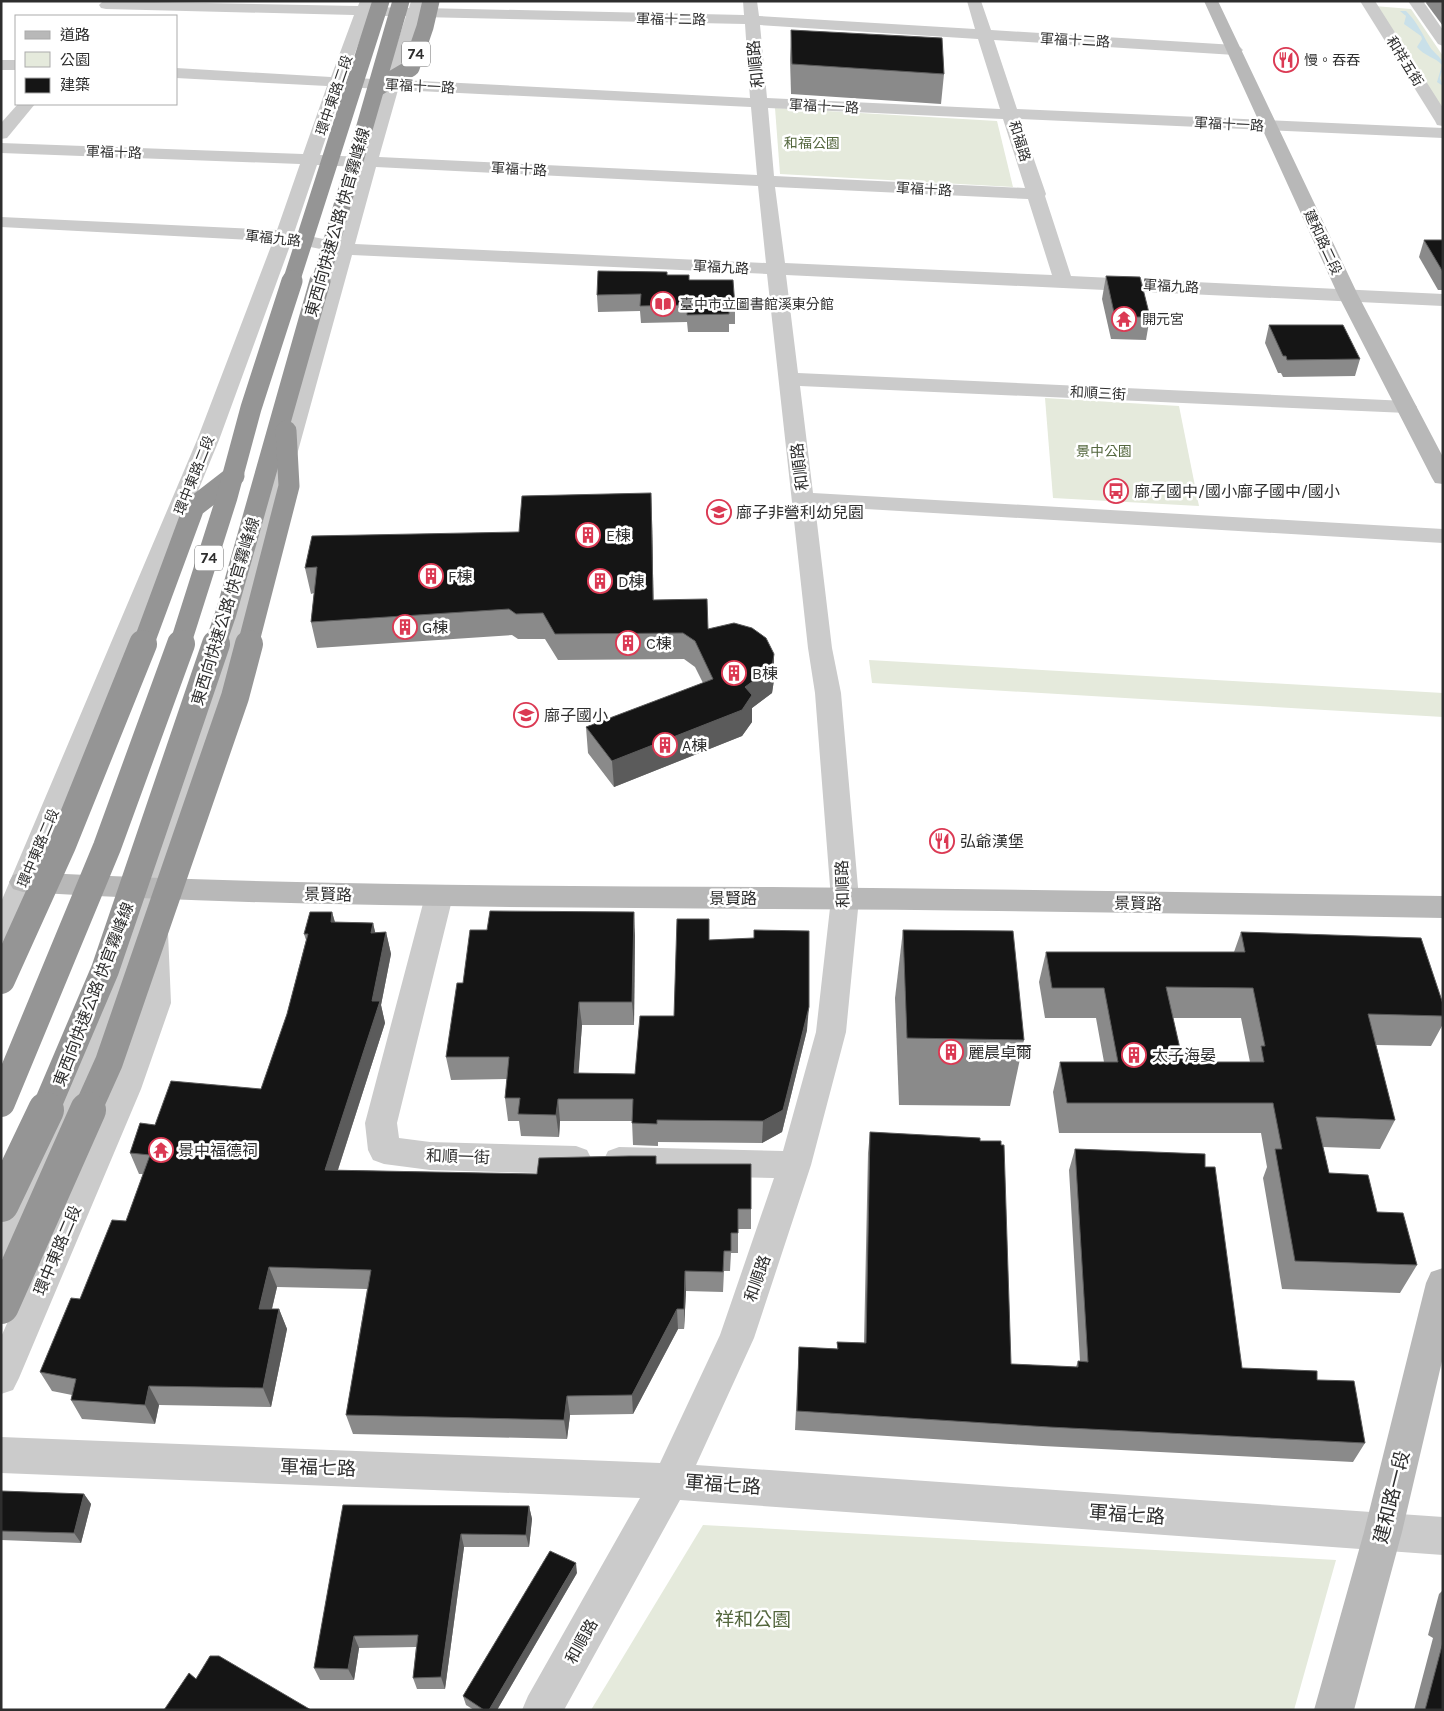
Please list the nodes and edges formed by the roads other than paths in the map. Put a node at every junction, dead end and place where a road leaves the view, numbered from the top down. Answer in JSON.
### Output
{"nodes":[{"id":1,"x":750,"y":1,"type":"edge"},
{"id":2,"x":974,"y":1,"type":"edge"},
{"id":3,"x":1211,"y":1,"type":"edge"},
{"id":4,"x":1367,"y":1,"type":"edge"},
{"id":5,"x":1415,"y":1,"type":"edge"},
{"id":6,"x":416,"y":4,"type":"edge"},
{"id":7,"x":371,"y":5,"type":"edge"},
{"id":8,"x":104,"y":7,"type":"edge"},
{"id":9,"x":751,"y":20,"type":"junction"},
{"id":10,"x":985,"y":35,"type":"junction"},
{"id":11,"x":1443,"y":41,"type":"edge"},
{"id":12,"x":1235,"y":50,"type":"junction"},
{"id":13,"x":1,"y":65,"type":"edge"},
{"id":14,"x":15,"y":65,"type":"edge"},
{"id":15,"x":178,"y":73,"type":"edge"},
{"id":16,"x":337,"y":81,"type":"junction"},
{"id":17,"x":384,"y":86,"type":"junction"},
{"id":18,"x":760,"y":103,"type":"junction"},
{"id":19,"x":26,"y":105,"type":"edge"},
{"id":20,"x":1012,"y":114,"type":"junction"},
{"id":21,"x":1443,"y":121,"type":"edge"},
{"id":22,"x":1269,"y":126,"type":"junction"},
{"id":23,"x":1443,"y":133,"type":"edge"},
{"id":24,"x":1,"y":134,"type":"edge"},
{"id":25,"x":1,"y":148,"type":"edge"},
{"id":26,"x":312,"y":159,"type":"junction"},
{"id":27,"x":370,"y":162,"type":"junction"},
{"id":28,"x":766,"y":182,"type":"junction"},
{"id":29,"x":1037,"y":194,"type":"junction"},
{"id":30,"x":1,"y":222,"type":"edge"},
{"id":31,"x":284,"y":236,"type":"junction"},
{"id":32,"x":346,"y":250,"type":"junction"},
{"id":33,"x":777,"y":270,"type":"junction"},
{"id":34,"x":1063,"y":281,"type":"junction"},
{"id":35,"x":1348,"y":295,"type":"junction"},
{"id":36,"x":1443,"y":300,"type":"edge"},
{"id":37,"x":789,"y":379,"type":"junction"},
{"id":38,"x":285,"y":406,"type":"junction"},
{"id":39,"x":1407,"y":407,"type":"junction"},
{"id":40,"x":234,"y":476,"type":"junction"},
{"id":41,"x":1443,"y":478,"type":"edge"},
{"id":42,"x":803,"y":499,"type":"junction"},
{"id":43,"x":1443,"y":536,"type":"edge"},
{"id":44,"x":23,"y":882,"type":"junction"},
{"id":45,"x":154,"y":890,"type":"junction"},
{"id":46,"x":439,"y":896,"type":"junction"},
{"id":47,"x":845,"y":899,"type":"junction"},
{"id":48,"x":1443,"y":907,"type":"edge"},
{"id":49,"x":1,"y":940,"type":"edge"},
{"id":50,"x":1,"y":980,"type":"edge"},
{"id":51,"x":1,"y":1103,"type":"edge"},
{"id":52,"x":795,"y":1166,"type":"junction"},
{"id":53,"x":1,"y":1204,"type":"edge"},
{"id":54,"x":1,"y":1244,"type":"edge"},
{"id":55,"x":1443,"y":1283,"type":"edge"},
{"id":56,"x":1,"y":1306,"type":"edge"},
{"id":57,"x":1,"y":1378,"type":"edge"},
{"id":58,"x":1,"y":1455,"type":"edge"},
{"id":59,"x":670,"y":1481,"type":"junction"},
{"id":60,"x":1383,"y":1532,"type":"junction"},
{"id":61,"x":1443,"y":1536,"type":"edge"},
{"id":62,"x":542,"y":1710,"type":"edge"},
{"id":63,"x":1334,"y":1710,"type":"edge"}],
"edges":[{"from":1,"to":9,"type":"street","name":"和順路"},
{"from":2,"to":10,"type":"street","name":"和福路"},
{"from":3,"to":12,"type":"street","name":"建和路二段"},
{"from":4,"to":21,"type":"street","name":"和祥五街"},
{"from":5,"to":11,"type":"street"},
{"from":6,"to":7,"type":"street","name":"軍福十二路"},
{"from":6,"to":9,"type":"street","name":"軍福十二路"},
{"from":6,"to":17,"type":"street","name":"環中東路二段"},
{"from":7,"to":8,"type":"street","name":"軍福十二路"},
{"from":7,"to":16,"type":"street","name":"環中東路二段"},
{"from":7,"to":40,"type":"highway","name":"東西向快速公路 快官霧峰線","number":"74","bridge":true},
{"from":9,"to":10,"type":"street","name":"軍福十二路"},
{"from":9,"to":18,"type":"street","name":"和順路"},
{"from":10,"to":12,"type":"street","name":"軍福十二路"},
{"from":10,"to":20,"type":"street","name":"和福路"},
{"from":12,"to":22,"type":"street","name":"建和路二段"},
{"from":13,"to":14,"type":"street"},
{"from":15,"to":16,"type":"street","name":"軍福十一路"},
{"from":16,"to":17,"type":"street","name":"軍福十一路"},
{"from":16,"to":26,"type":"street","name":"環中東路二段"},
{"from":17,"to":18,"type":"street","name":"軍福十一路"},
{"from":17,"to":27,"type":"street","name":"環中東路二段"},
{"from":17,"to":38,"type":"highway","name":"東西向快速公路 快官霧峰線","number":"74","bridge":true},
{"from":18,"to":20,"type":"street","name":"軍福十一路"},
{"from":18,"to":28,"type":"street","name":"和順路"},
{"from":19,"to":24,"type":"street"},
{"from":20,"to":22,"type":"street","name":"軍福十一路"},
{"from":20,"to":29,"type":"street","name":"和福路"},
{"from":22,"to":23,"type":"street","name":"軍福十一路"},
{"from":22,"to":35,"type":"street","name":"建和路二段"},
{"from":25,"to":26,"type":"street","name":"軍福十路"},
{"from":26,"to":27,"type":"street","name":"軍福十路"},
{"from":26,"to":31,"type":"street","name":"環中東路二段"},
{"from":27,"to":28,"type":"street","name":"軍福十路"},
{"from":27,"to":32,"type":"street","name":"環中東路二段"},
{"from":28,"to":29,"type":"street","name":"軍福十路"},
{"from":28,"to":33,"type":"street","name":"和順路"},
{"from":29,"to":34,"type":"street","name":"和福路"},
{"from":30,"to":31,"type":"street","name":"軍福九路"},
{"from":31,"to":32,"type":"street","name":"軍福九路"},
{"from":31,"to":44,"type":"street","name":"環中東路二段"},
{"from":32,"to":33,"type":"street","name":"軍福九路"},
{"from":32,"to":45,"type":"street","name":"環中東路二段"},
{"from":33,"to":34,"type":"street","name":"軍福九路"},
{"from":33,"to":37,"type":"street","name":"和順路"},
{"from":34,"to":35,"type":"street","name":"軍福九路"},
{"from":35,"to":36,"type":"street","name":"軍福九路"},
{"from":35,"to":39,"type":"street","name":"建和路二段"},
{"from":37,"to":39,"type":"street","name":"和順三街"},
{"from":37,"to":42,"type":"street","name":"和順路"},
{"from":38,"to":53,"type":"highway","name":"東西向快速公路 快官霧峰線","number":"74","bridge":true},
{"from":38,"to":56,"type":"highway","bridge":true},
{"from":39,"to":41,"type":"street","name":"建和路二段"},
{"from":40,"to":50,"type":"highway","bridge":true},
{"from":40,"to":51,"type":"highway","name":"東西向快速公路 快官霧峰線","number":"74","bridge":true},
{"from":42,"to":43,"type":"street"},
{"from":42,"to":47,"type":"street","name":"和順路"},
{"from":44,"to":45,"type":"street","name":"景賢路"},
{"from":44,"to":49,"type":"street","name":"環中東路二段"},
{"from":45,"to":46,"type":"street","name":"景賢路"},
{"from":45,"to":54,"type":"street","name":"環中東路二段"},
{"from":45,"to":57,"type":"street","name":"環中東路二段"},
{"from":46,"to":47,"type":"street","name":"景賢路"},
{"from":46,"to":52,"type":"street","name":"和順一街"},
{"from":47,"to":48,"type":"street","name":"景賢路"},
{"from":47,"to":52,"type":"street","name":"和順路"},
{"from":52,"to":59,"type":"street","name":"和順路"},
{"from":55,"to":60,"type":"street","name":"建和路一段"},
{"from":58,"to":59,"type":"street","name":"軍福七路"},
{"from":59,"to":60,"type":"street","name":"軍福七路"},
{"from":59,"to":62,"type":"street","name":"和順路"},
{"from":60,"to":61,"type":"street","name":"軍福七路"},
{"from":60,"to":63,"type":"street","name":"建和路一段"}]}
